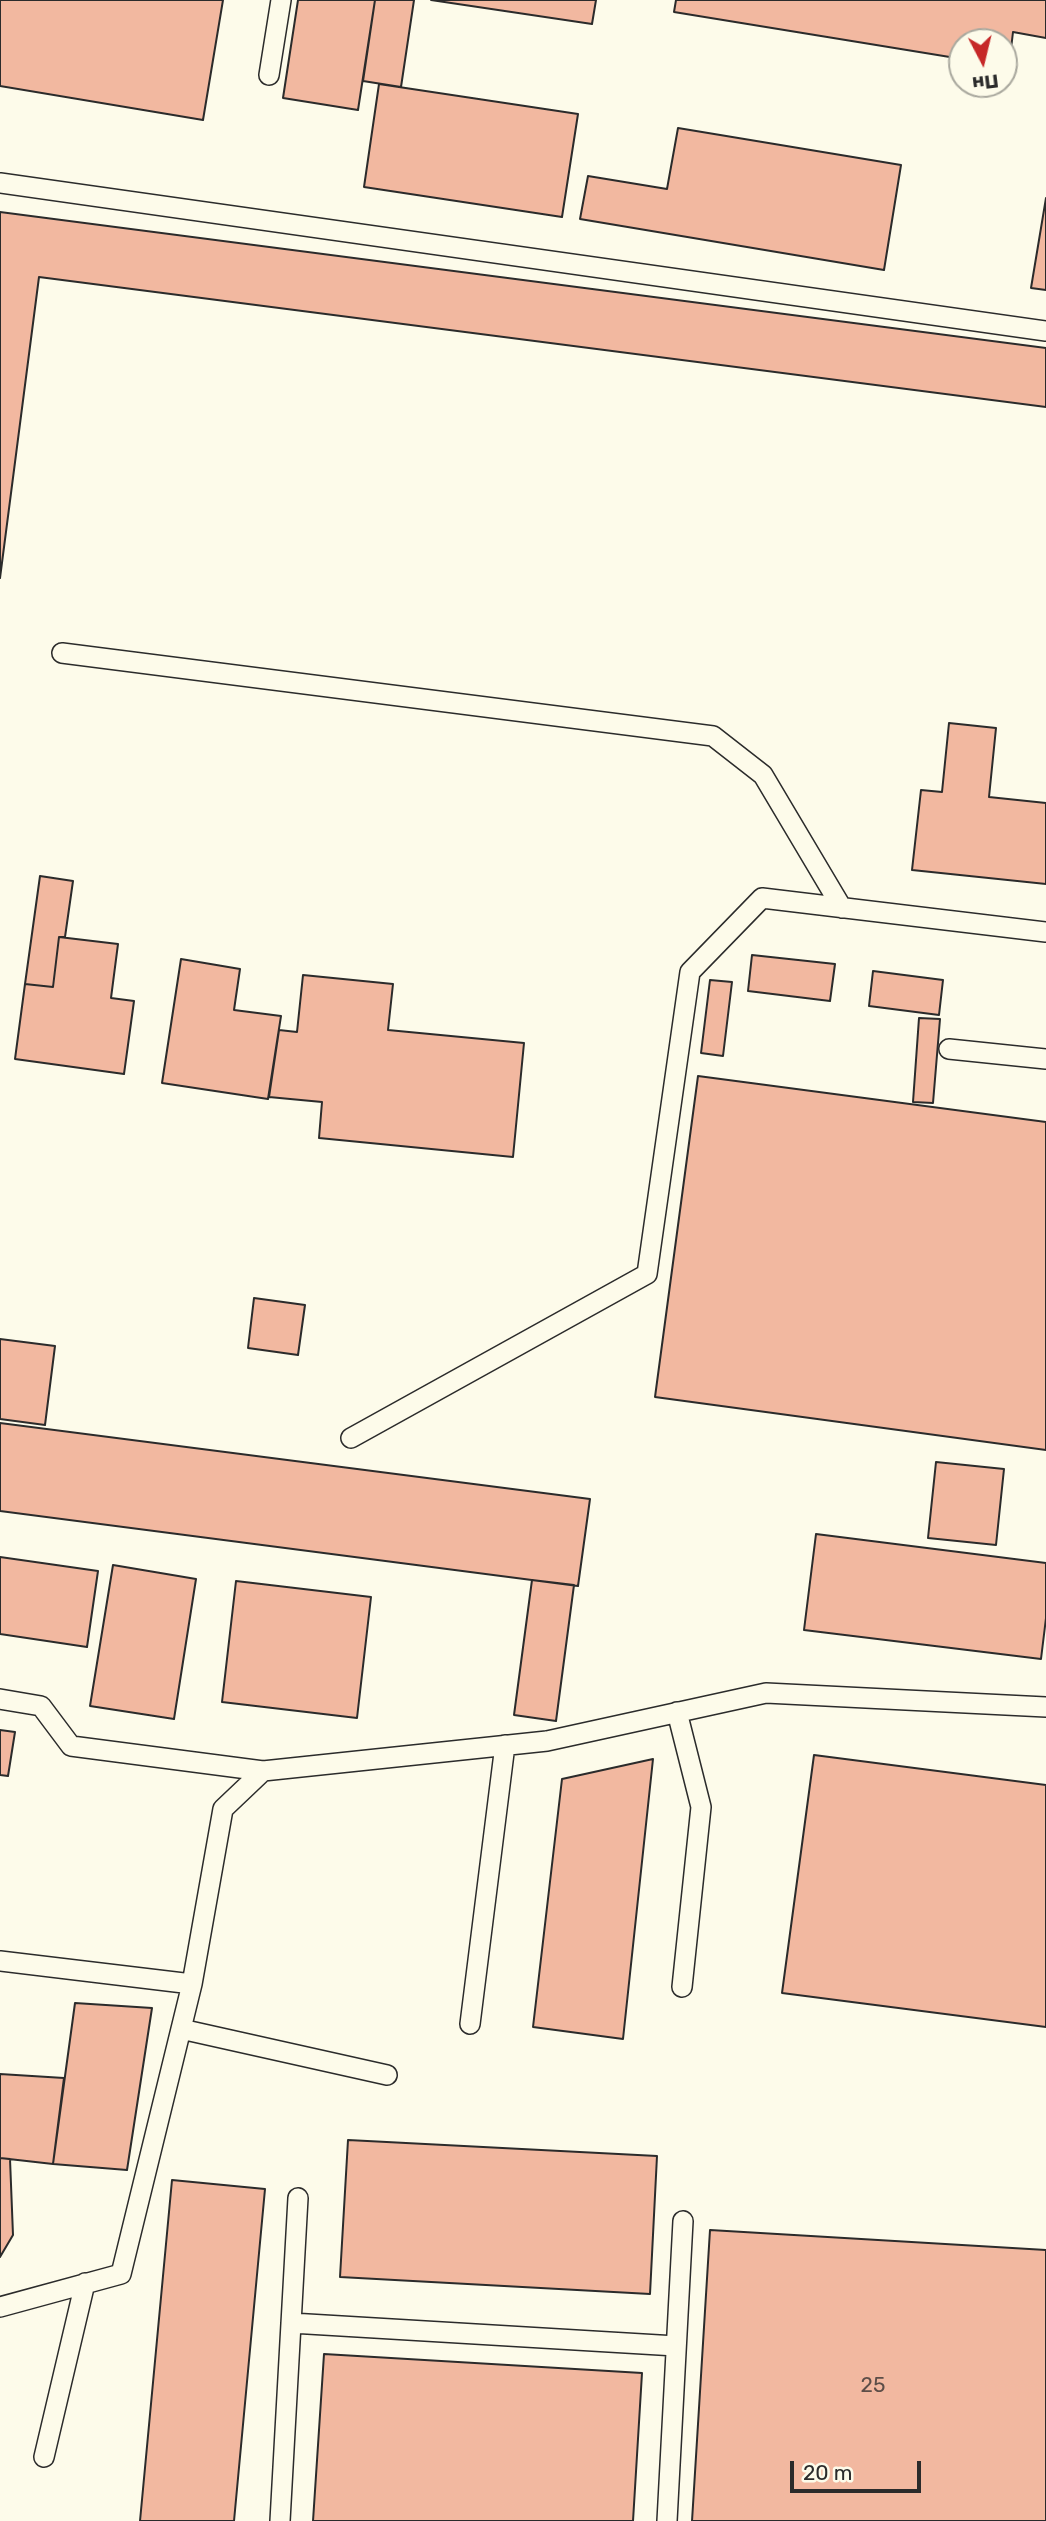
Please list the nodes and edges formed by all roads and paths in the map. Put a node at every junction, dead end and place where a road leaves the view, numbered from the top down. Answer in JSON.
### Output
{"nodes":[{"id":1,"x":281,"y":0,"type":"edge"},
{"id":2,"x":269,"y":75,"type":"dead end"},
{"id":3,"x":0,"y":183,"type":"edge"},
{"id":4,"x":1046,"y":331,"type":"edge"},
{"id":5,"x":62,"y":653,"type":"dead end"},
{"id":6,"x":842,"y":908,"type":"junction"},
{"id":7,"x":1046,"y":932,"type":"edge"},
{"id":8,"x":949,"y":1049,"type":"dead end"},
{"id":9,"x":1046,"y":1059,"type":"edge"},
{"id":10,"x":351,"y":1438,"type":"dead end"},
{"id":11,"x":0,"y":1699,"type":"edge"},
{"id":12,"x":1046,"y":1707,"type":"edge"},
{"id":13,"x":677,"y":1713,"type":"junction"},
{"id":14,"x":505,"y":1745,"type":"junction"},
{"id":15,"x":263,"y":1771,"type":"junction"},
{"id":16,"x":0,"y":1962,"type":"edge"},
{"id":17,"x":192,"y":1984,"type":"junction"},
{"id":18,"x":682,"y":1986,"type":"dead end"},
{"id":19,"x":470,"y":2024,"type":"dead end"},
{"id":20,"x":181,"y":2029,"type":"junction"},
{"id":21,"x":387,"y":2075,"type":"dead end"},
{"id":22,"x":298,"y":2198,"type":"dead end"},
{"id":23,"x":683,"y":2221,"type":"dead end"},
{"id":24,"x":85,"y":2283,"type":"junction"},
{"id":25,"x":0,"y":2307,"type":"edge"},
{"id":26,"x":290,"y":2323,"type":"junction"},
{"id":27,"x":676,"y":2346,"type":"junction"},
{"id":28,"x":44,"y":2457,"type":"dead end"},
{"id":29,"x":279,"y":2521,"type":"edge"},
{"id":30,"x":667,"y":2521,"type":"edge"}],
"edges":[{"from":1,"to":2,"type":"lane"},
{"from":3,"to":4,"type":"lane"},
{"from":5,"to":6,"type":"lane"},
{"from":6,"to":7,"type":"lane"},
{"from":6,"to":10,"type":"lane"},
{"from":8,"to":9,"type":"lane"},
{"from":11,"to":15,"type":"lane"},
{"from":12,"to":13,"type":"lane"},
{"from":13,"to":14,"type":"lane"},
{"from":13,"to":18,"type":"lane"},
{"from":14,"to":15,"type":"lane"},
{"from":14,"to":19,"type":"lane"},
{"from":15,"to":17,"type":"lane"},
{"from":16,"to":17,"type":"lane"},
{"from":17,"to":20,"type":"lane"},
{"from":20,"to":21,"type":"lane"},
{"from":20,"to":24,"type":"lane"},
{"from":22,"to":26,"type":"lane"},
{"from":23,"to":27,"type":"lane"},
{"from":24,"to":25,"type":"lane"},
{"from":24,"to":28,"type":"lane"},
{"from":26,"to":27,"type":"lane"},
{"from":26,"to":29,"type":"lane"},
{"from":27,"to":30,"type":"lane"}]}
